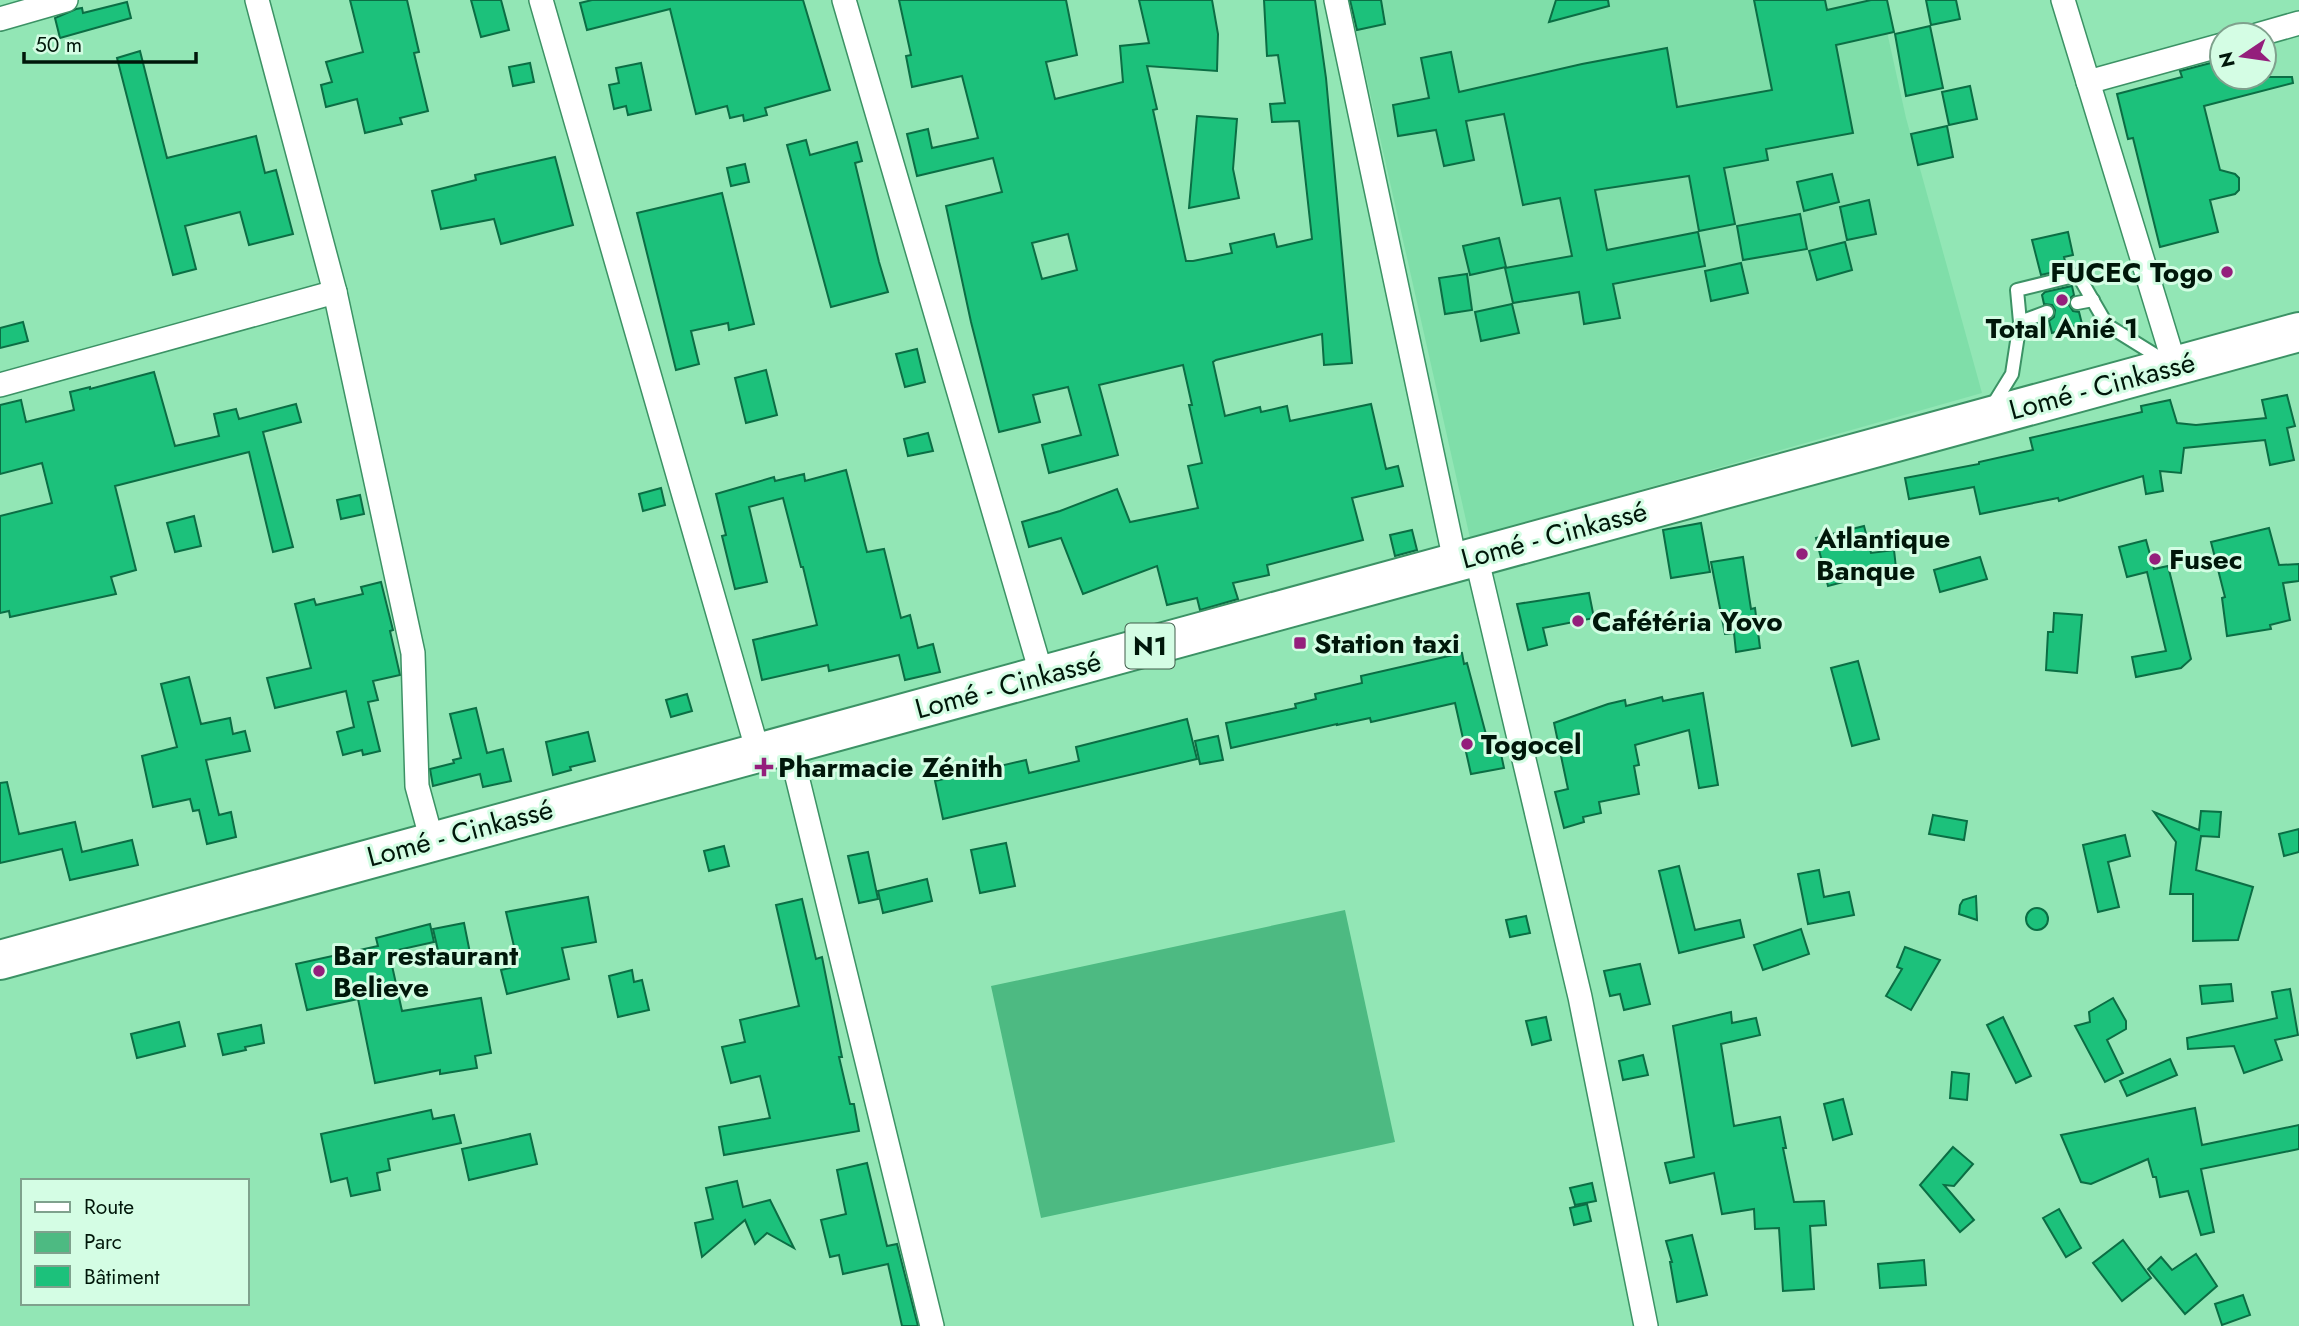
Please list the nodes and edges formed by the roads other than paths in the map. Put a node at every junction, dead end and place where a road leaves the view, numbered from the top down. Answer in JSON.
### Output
{"nodes":[{"id":1,"x":66,"y":0,"type":"edge"},
{"id":2,"x":257,"y":0,"type":"edge"},
{"id":3,"x":541,"y":0,"type":"edge"},
{"id":4,"x":844,"y":0,"type":"edge"},
{"id":5,"x":1336,"y":0,"type":"edge"},
{"id":6,"x":2063,"y":0,"type":"edge"},
{"id":7,"x":0,"y":19,"type":"edge"},
{"id":8,"x":2299,"y":23,"type":"edge"},
{"id":9,"x":2278,"y":29,"type":"edge"},
{"id":10,"x":2208,"y":49,"type":"edge"},
{"id":11,"x":2088,"y":82,"type":"junction"},
{"id":12,"x":335,"y":292,"type":"junction"},
{"id":13,"x":2093,"y":300,"type":"junction"},
{"id":14,"x":2077,"y":303,"type":"dead end"},
{"id":15,"x":2046,"y":312,"type":"dead end"},
{"id":16,"x":2020,"y":322,"type":"junction"},
{"id":17,"x":2299,"y":332,"type":"edge"},
{"id":18,"x":2175,"y":366,"type":"junction"},
{"id":19,"x":0,"y":385,"type":"edge"},
{"id":20,"x":1985,"y":417,"type":"junction"},
{"id":21,"x":1466,"y":559,"type":"junction"},
{"id":22,"x":1042,"y":676,"type":"junction"},
{"id":23,"x":773,"y":748,"type":"junction"},
{"id":24,"x":432,"y":841,"type":"junction"},
{"id":25,"x":0,"y":960,"type":"edge"},
{"id":26,"x":932,"y":1326,"type":"edge"},
{"id":27,"x":1646,"y":1326,"type":"edge"}],
"edges":[{"from":1,"to":7,"type":"street"},
{"from":2,"to":12,"type":"street"},
{"from":3,"to":23,"type":"street"},
{"from":4,"to":22,"type":"street"},
{"from":5,"to":21,"type":"street"},
{"from":6,"to":11,"type":"street"},
{"from":8,"to":9,"type":"street"},
{"from":10,"to":11,"type":"street"},
{"from":11,"to":18,"type":"street"},
{"from":12,"to":19,"type":"street"},
{"from":12,"to":24,"type":"street"},
{"from":13,"to":14,"type":"lane"},
{"from":13,"to":16,"type":"lane"},
{"from":13,"to":18,"type":"lane"},
{"from":15,"to":16,"type":"lane"},
{"from":16,"to":20,"type":"lane"},
{"from":17,"to":18,"type":"highway","name":"Lomé - Cinkassé","number":"N1"},
{"from":18,"to":20,"type":"highway","name":"Lomé - Cinkassé","number":"N1"},
{"from":20,"to":21,"type":"highway","name":"Lomé - Cinkassé","number":"N1"},
{"from":21,"to":22,"type":"highway","name":"Lomé - Cinkassé","number":"N1"},
{"from":21,"to":27,"type":"street"},
{"from":22,"to":23,"type":"highway","name":"Lomé - Cinkassé","number":"N1"},
{"from":23,"to":24,"type":"highway","name":"Lomé - Cinkassé","number":"N1"},
{"from":23,"to":26,"type":"street"},
{"from":24,"to":25,"type":"highway","name":"Lomé - Cinkassé","number":"N1"}]}
